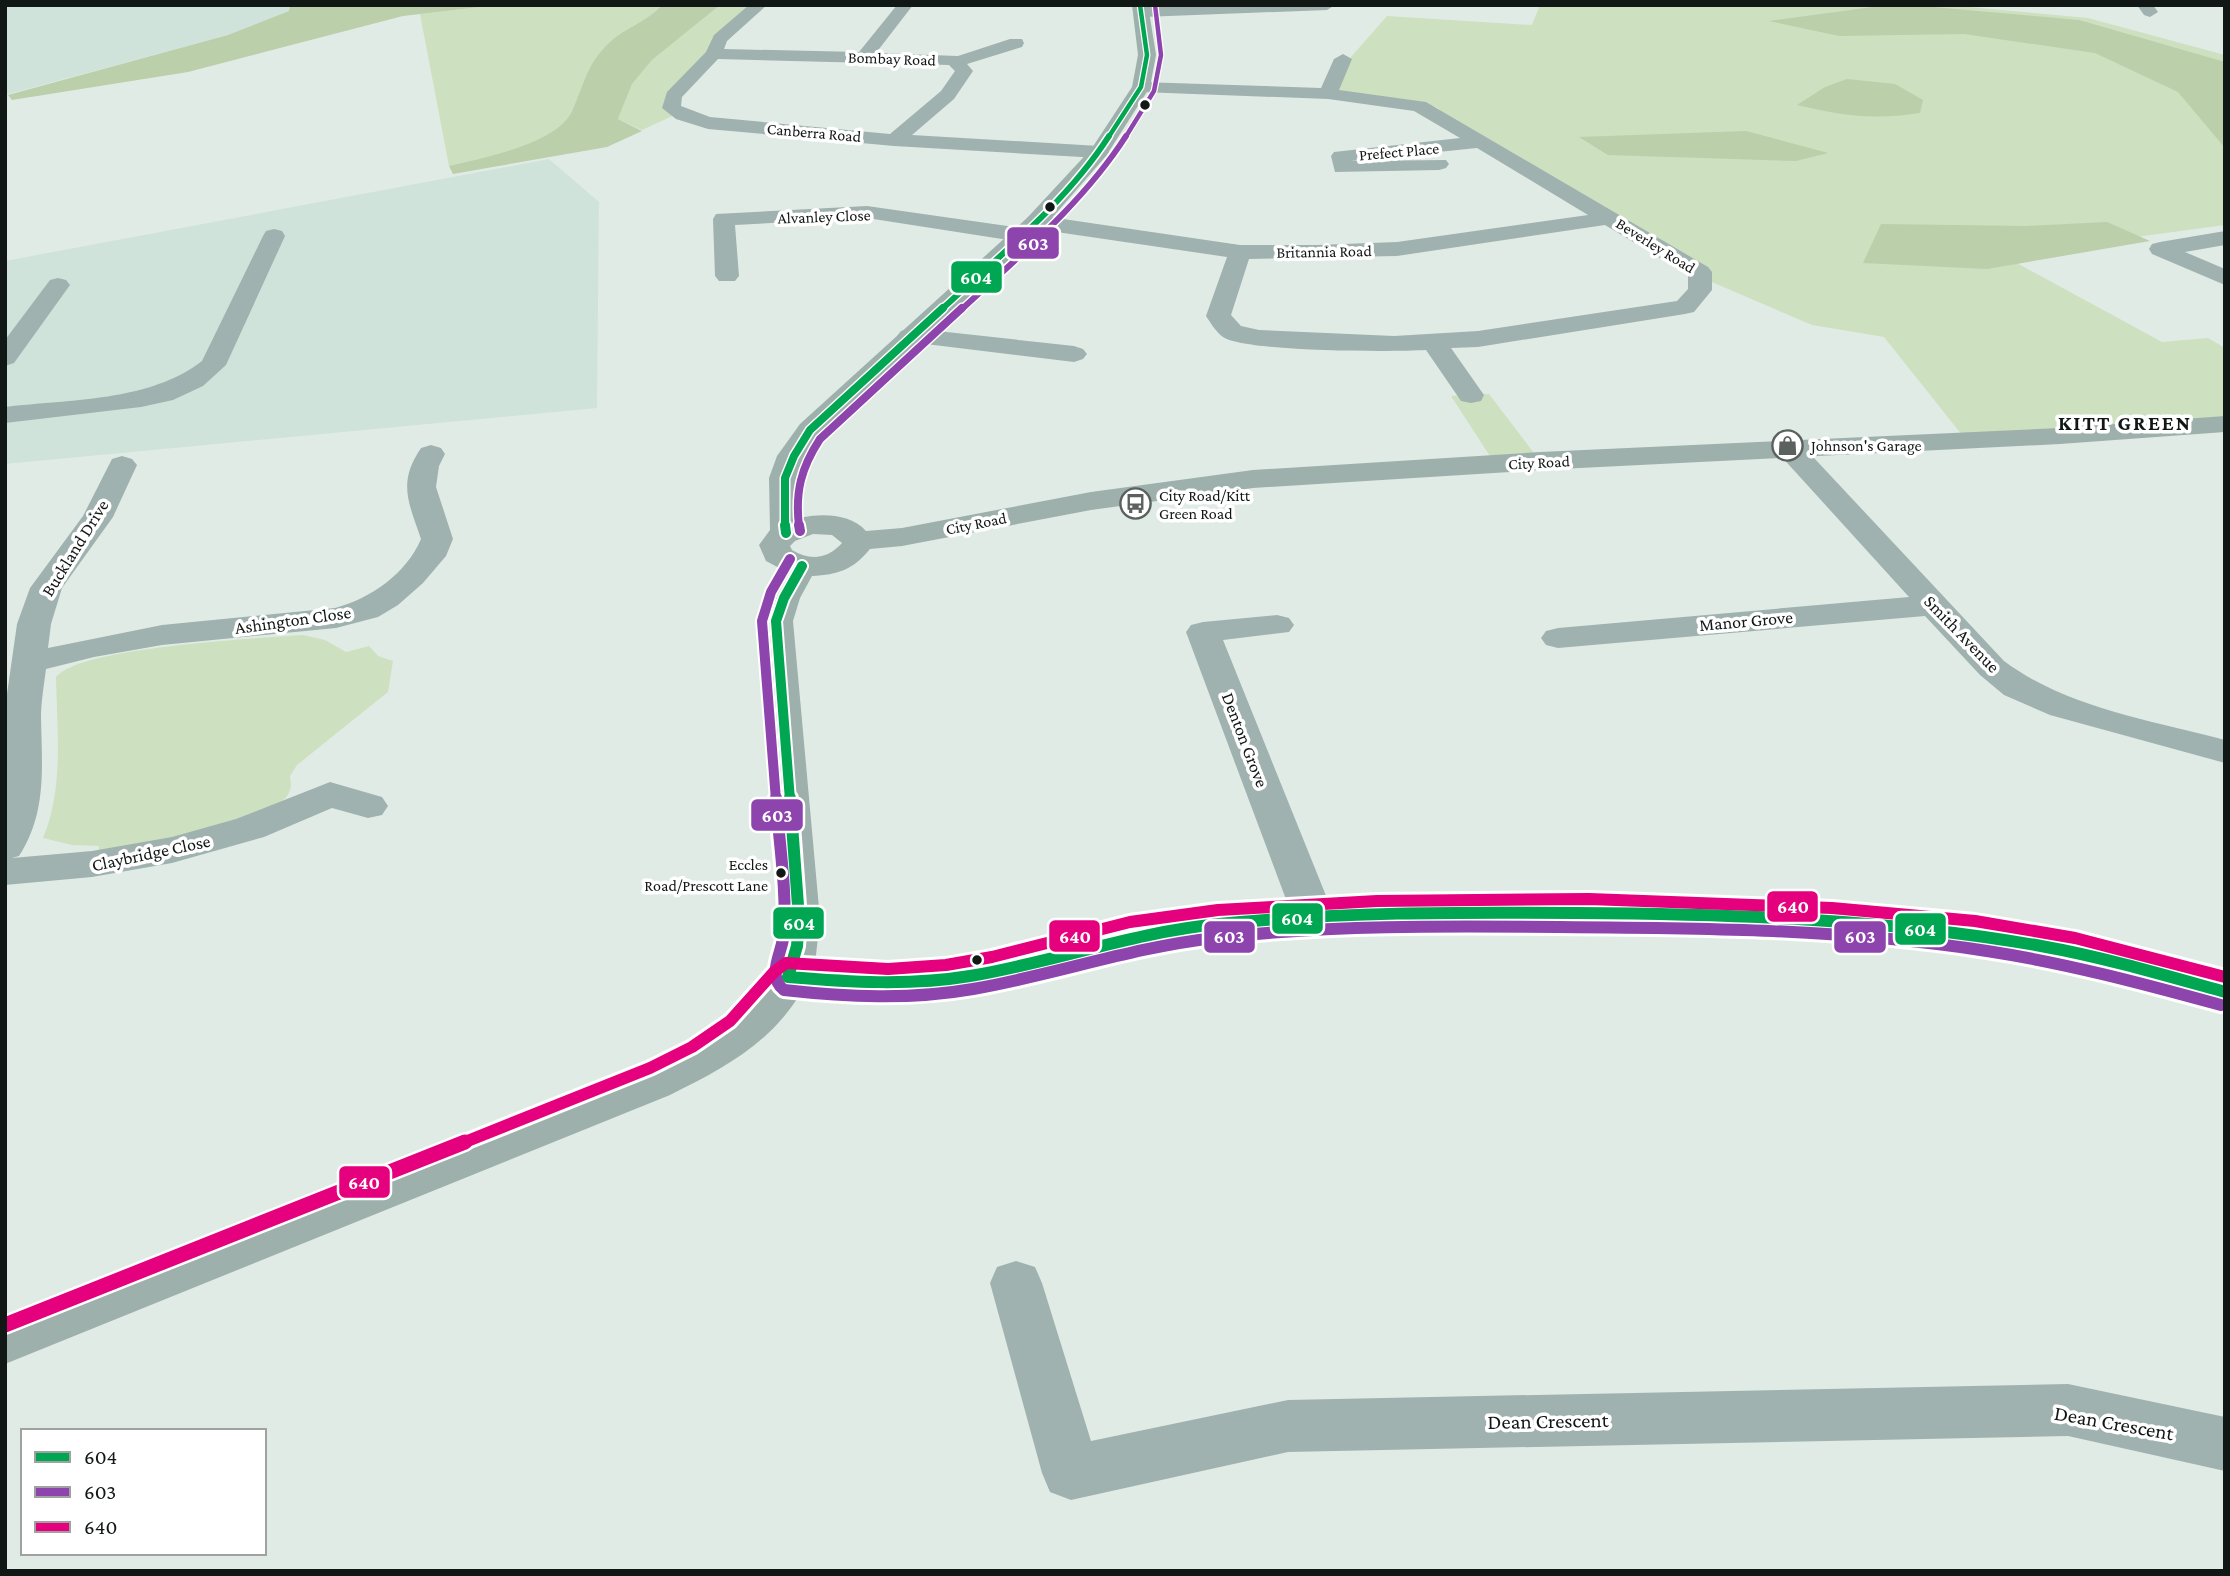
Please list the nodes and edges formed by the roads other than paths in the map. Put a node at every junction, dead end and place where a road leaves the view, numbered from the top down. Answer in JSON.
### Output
{"nodes":[{"id":1,"x":759,"y":5,"type":"edge"},
{"id":2,"x":905,"y":5,"type":"edge"},
{"id":3,"x":1327,"y":5,"type":"edge"},
{"id":4,"x":1141,"y":9,"type":"edge"},
{"id":5,"x":1016,"y":43,"type":"dead end"},
{"id":6,"x":715,"y":54,"type":"junction"},
{"id":7,"x":864,"y":57,"type":"junction"},
{"id":8,"x":1343,"y":59,"type":"dead end"},
{"id":9,"x":956,"y":62,"type":"junction"},
{"id":10,"x":1141,"y":87,"type":"junction"},
{"id":11,"x":1328,"y":94,"type":"junction"},
{"id":12,"x":894,"y":139,"type":"junction"},
{"id":13,"x":1481,"y":142,"type":"junction"},
{"id":14,"x":1099,"y":152,"type":"junction"},
{"id":15,"x":1439,"y":164,"type":"dead end"},
{"id":16,"x":720,"y":197,"type":"dead end"},
{"id":17,"x":1611,"y":218,"type":"junction"},
{"id":18,"x":723,"y":219,"type":"junction"},
{"id":19,"x":1029,"y":229,"type":"junction"},
{"id":20,"x":274,"y":236,"type":"dead end"},
{"id":21,"x":2225,"y":238,"type":"edge"},
{"id":22,"x":1240,"y":252,"type":"junction"},
{"id":23,"x":727,"y":276,"type":"dead end"},
{"id":24,"x":2225,"y":278,"type":"edge"},
{"id":25,"x":58,"y":285,"type":"dead end"},
{"id":26,"x":910,"y":337,"type":"junction"},
{"id":27,"x":1433,"y":342,"type":"junction"},
{"id":28,"x":1074,"y":354,"type":"dead end"},
{"id":29,"x":5,"y":358,"type":"edge"},
{"id":30,"x":1471,"y":394,"type":"dead end"},
{"id":31,"x":5,"y":415,"type":"edge"},
{"id":32,"x":2225,"y":424,"type":"edge"},
{"id":33,"x":1790,"y":449,"type":"junction"},
{"id":34,"x":431,"y":454,"type":"dead end"},
{"id":35,"x":122,"y":465,"type":"dead end"},
{"id":36,"x":786,"y":533,"type":"junction"},
{"id":37,"x":857,"y":541,"type":"junction"},
{"id":38,"x":802,"y":566,"type":"junction"},
{"id":39,"x":1934,"y":605,"type":"junction"},
{"id":40,"x":336,"y":618,"type":"junction"},
{"id":41,"x":1277,"y":625,"type":"dead end"},
{"id":42,"x":367,"y":632,"type":"dead end"},
{"id":43,"x":1558,"y":638,"type":"dead end"},
{"id":44,"x":29,"y":663,"type":"junction"},
{"id":45,"x":14,"y":718,"type":"edge"},
{"id":46,"x":2225,"y":752,"type":"edge"},
{"id":47,"x":368,"y":806,"type":"dead end"},
{"id":48,"x":5,"y":847,"type":"edge"},
{"id":49,"x":5,"y":872,"type":"edge"},
{"id":50,"x":1314,"y":918,"type":"junction"},
{"id":51,"x":788,"y":977,"type":"junction"},
{"id":52,"x":2225,"y":992,"type":"edge"},
{"id":53,"x":1016,"y":1283,"type":"dead end"},
{"id":54,"x":5,"y":1340,"type":"edge"},
{"id":55,"x":2225,"y":1444,"type":"edge"}],
"edges":[{"from":1,"to":6,"type":"street","name":"Canberra Road"},
{"from":2,"to":7,"type":"street"},
{"from":3,"to":4,"type":"street"},
{"from":4,"to":10,"type":"street"},
{"from":5,"to":9,"type":"street"},
{"from":6,"to":7,"type":"street","name":"Bombay Road"},
{"from":6,"to":12,"type":"street","name":"Canberra Road"},
{"from":7,"to":9,"type":"street","name":"Bombay Road"},
{"from":8,"to":11,"type":"street"},
{"from":9,"to":12,"type":"street","name":"Bombay Road"},
{"from":10,"to":11,"type":"street","name":"Beverley Road"},
{"from":10,"to":14,"type":"street"},
{"from":11,"to":13,"type":"street","name":"Beverley Road"},
{"from":12,"to":14,"type":"street","name":"Canberra Road"},
{"from":13,"to":15,"type":"street","name":"Prefect Place"},
{"from":13,"to":17,"type":"street","name":"Beverley Road"},
{"from":14,"to":19,"type":"street"},
{"from":16,"to":18,"type":"street"},
{"from":17,"to":22,"type":"street","name":"Britannia Road"},
{"from":17,"to":27,"type":"street","name":"Beverley Road"},
{"from":18,"to":19,"type":"street","name":"Alvanley Close"},
{"from":18,"to":23,"type":"street"},
{"from":19,"to":22,"type":"street","name":"Britannia Road"},
{"from":19,"to":26,"type":"street"},
{"from":20,"to":31,"type":"street"},
{"from":21,"to":24,"type":"street"},
{"from":22,"to":27,"type":"street","name":"Beverley Road"},
{"from":25,"to":29,"type":"street"},
{"from":26,"to":28,"type":"street"},
{"from":26,"to":36,"type":"street"},
{"from":27,"to":30,"type":"street"},
{"from":32,"to":33,"type":"street","name":"City Road"},
{"from":33,"to":37,"type":"street","name":"City Road"},
{"from":33,"to":39,"type":"street","name":"Smith Avenue"},
{"from":34,"to":40,"type":"street","name":"Ashington Close"},
{"from":35,"to":44,"type":"street","name":"Buckland Drive"},
{"from":36,"to":37,"type":"street"},
{"from":36,"to":38,"type":"street"},
{"from":37,"to":38,"type":"street"},
{"from":38,"to":51,"type":"street"},
{"from":39,"to":43,"type":"street","name":"Manor Grove"},
{"from":39,"to":46,"type":"street","name":"Smith Avenue"},
{"from":40,"to":42,"type":"street"},
{"from":40,"to":44,"type":"street","name":"Ashington Close"},
{"from":41,"to":50,"type":"street","name":"Denton Grove"},
{"from":44,"to":45,"type":"street","name":"Buckland Drive"},
{"from":45,"to":48,"type":"street","name":"Buckland Drive"},
{"from":47,"to":49,"type":"street","name":"Claybridge Close"},
{"from":50,"to":51,"type":"street"},
{"from":50,"to":52,"type":"street"},
{"from":51,"to":54,"type":"street"},
{"from":53,"to":55,"type":"street","name":"Dean Crescent"}]}
